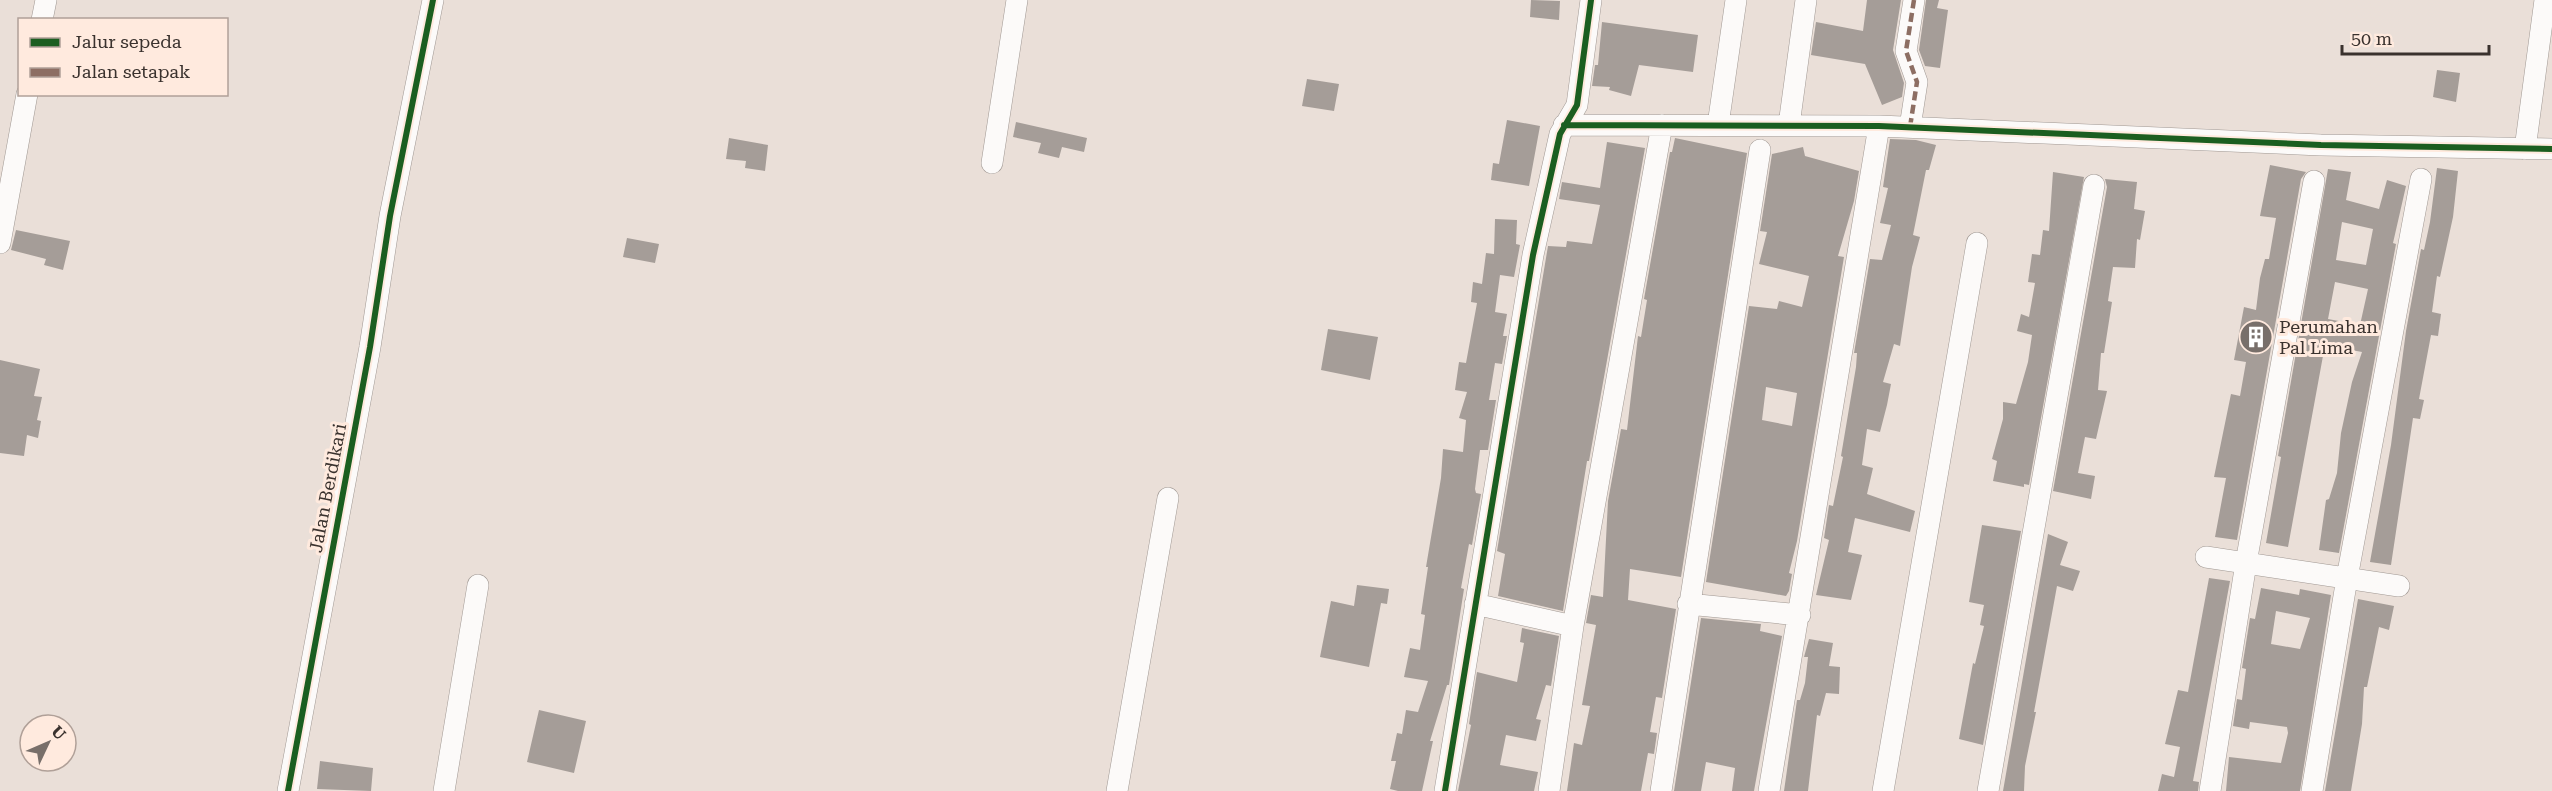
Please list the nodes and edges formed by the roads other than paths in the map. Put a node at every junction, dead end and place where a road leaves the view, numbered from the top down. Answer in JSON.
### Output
{"nodes":[{"id":1,"x":46,"y":0,"type":"edge"},
{"id":2,"x":433,"y":0,"type":"edge"},
{"id":3,"x":1017,"y":0,"type":"edge"},
{"id":4,"x":1591,"y":0,"type":"edge"},
{"id":5,"x":1736,"y":0,"type":"edge"},
{"id":6,"x":1806,"y":0,"type":"edge"},
{"id":7,"x":1914,"y":0,"type":"edge"},
{"id":8,"x":2545,"y":0,"type":"edge"},
{"id":9,"x":42,"y":18,"type":"edge"},
{"id":10,"x":27,"y":96,"type":"edge"},
{"id":11,"x":1564,"y":125,"type":"junction"},
{"id":12,"x":1662,"y":125,"type":"junction"},
{"id":13,"x":1718,"y":125,"type":"junction"},
{"id":14,"x":1789,"y":125,"type":"junction"},
{"id":15,"x":1879,"y":126,"type":"junction"},
{"id":16,"x":1910,"y":127,"type":"junction"},
{"id":17,"x":2525,"y":149,"type":"junction"},
{"id":18,"x":1760,"y":150,"type":"dead end"},
{"id":19,"x":2552,"y":150,"type":"edge"},
{"id":20,"x":992,"y":164,"type":"dead end"},
{"id":21,"x":2421,"y":179,"type":"dead end"},
{"id":22,"x":2313,"y":182,"type":"dead end"},
{"id":23,"x":2094,"y":185,"type":"dead end"},
{"id":24,"x":0,"y":243,"type":"edge"},
{"id":25,"x":1977,"y":243,"type":"dead end"},
{"id":26,"x":1168,"y":498,"type":"dead end"},
{"id":27,"x":2206,"y":557,"type":"dead end"},
{"id":28,"x":2246,"y":563,"type":"junction"},
{"id":29,"x":2347,"y":578,"type":"junction"},
{"id":30,"x":478,"y":585,"type":"dead end"},
{"id":31,"x":2399,"y":586,"type":"dead end"},
{"id":32,"x":1475,"y":604,"type":"junction"},
{"id":33,"x":1688,"y":604,"type":"junction"},
{"id":34,"x":1800,"y":615,"type":"junction"},
{"id":35,"x":1573,"y":626,"type":"junction"},
{"id":36,"x":288,"y":791,"type":"edge"},
{"id":37,"x":444,"y":791,"type":"edge"},
{"id":38,"x":1117,"y":791,"type":"edge"},
{"id":39,"x":1445,"y":791,"type":"edge"},
{"id":40,"x":1549,"y":791,"type":"edge"},
{"id":41,"x":1661,"y":791,"type":"edge"},
{"id":42,"x":1769,"y":791,"type":"edge"},
{"id":43,"x":1883,"y":791,"type":"edge"},
{"id":44,"x":1988,"y":791,"type":"edge"},
{"id":45,"x":2210,"y":791,"type":"edge"},
{"id":46,"x":2312,"y":791,"type":"edge"}],
"edges":[{"from":1,"to":9,"type":"street"},
{"from":2,"to":36,"type":"street","name":"Jalan Berdikari"},
{"from":3,"to":20,"type":"street"},
{"from":4,"to":11,"type":"street"},
{"from":5,"to":13,"type":"street"},
{"from":6,"to":14,"type":"street"},
{"from":7,"to":16,"type":"street"},
{"from":8,"to":17,"type":"street"},
{"from":10,"to":24,"type":"street"},
{"from":11,"to":12,"type":"street"},
{"from":11,"to":32,"type":"street"},
{"from":12,"to":13,"type":"street"},
{"from":12,"to":35,"type":"street"},
{"from":13,"to":14,"type":"street"},
{"from":14,"to":15,"type":"street"},
{"from":15,"to":16,"type":"street"},
{"from":15,"to":34,"type":"street"},
{"from":16,"to":17,"type":"street"},
{"from":17,"to":19,"type":"street"},
{"from":18,"to":33,"type":"street"},
{"from":21,"to":29,"type":"street"},
{"from":22,"to":28,"type":"street"},
{"from":23,"to":44,"type":"street"},
{"from":25,"to":43,"type":"street"},
{"from":26,"to":38,"type":"street"},
{"from":27,"to":28,"type":"street"},
{"from":28,"to":29,"type":"street"},
{"from":28,"to":45,"type":"street"},
{"from":29,"to":31,"type":"street"},
{"from":29,"to":46,"type":"street"},
{"from":30,"to":37,"type":"street"},
{"from":32,"to":35,"type":"street"},
{"from":32,"to":39,"type":"street"},
{"from":33,"to":34,"type":"street"},
{"from":33,"to":41,"type":"street"},
{"from":34,"to":42,"type":"street"},
{"from":35,"to":40,"type":"street"}]}
